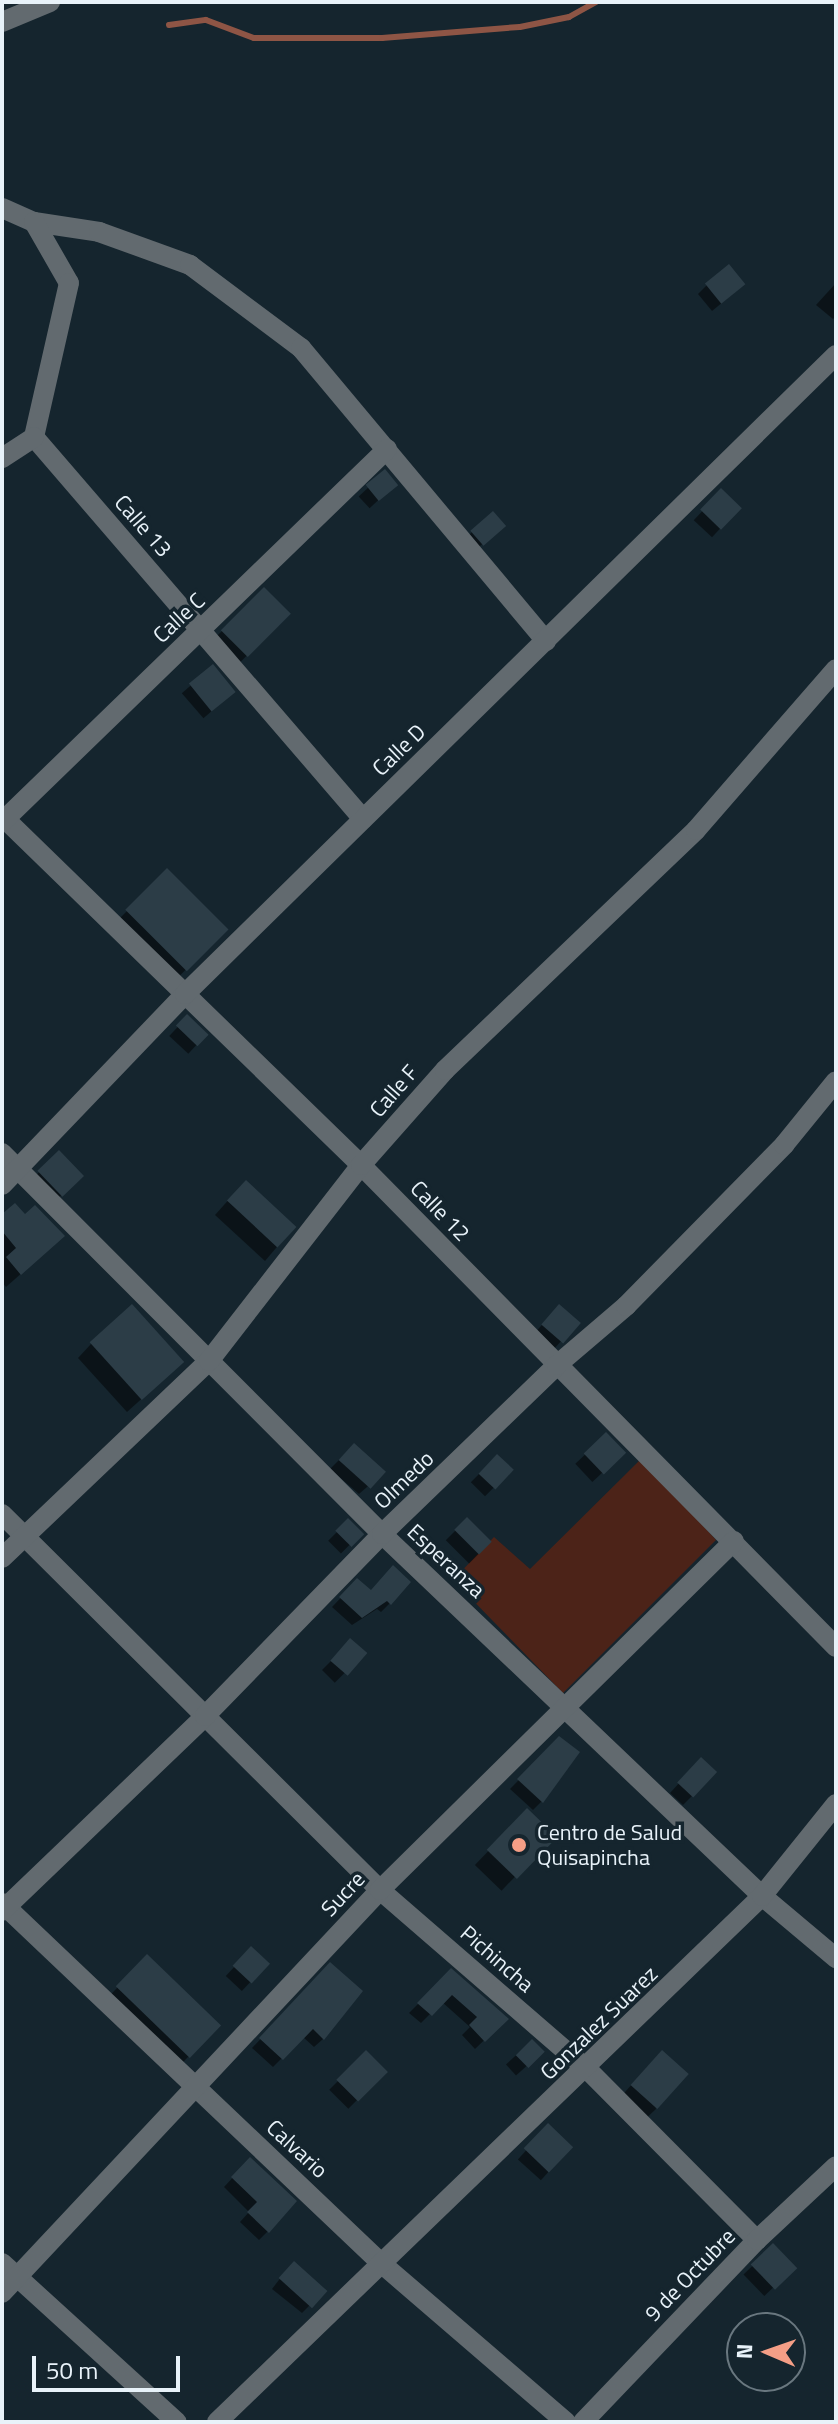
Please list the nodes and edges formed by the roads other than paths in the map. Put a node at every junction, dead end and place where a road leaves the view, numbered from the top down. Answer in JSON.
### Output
{"nodes":[{"id":1,"x":50,"y":2,"type":"edge"},
{"id":2,"x":2,"y":22,"type":"edge"},
{"id":3,"x":2,"y":208,"type":"edge"},
{"id":4,"x":34,"y":222,"type":"junction"},
{"id":5,"x":836,"y":355,"type":"edge"},
{"id":6,"x":34,"y":437,"type":"junction"},
{"id":7,"x":387,"y":449,"type":"junction"},
{"id":8,"x":2,"y":458,"type":"edge"},
{"id":9,"x":201,"y":629,"type":"junction"},
{"id":10,"x":546,"y":641,"type":"junction"},
{"id":11,"x":836,"y":669,"type":"edge"},
{"id":12,"x":3,"y":819,"type":"edge"},
{"id":13,"x":363,"y":819,"type":"junction"},
{"id":14,"x":185,"y":994,"type":"junction"},
{"id":15,"x":836,"y":1081,"type":"edge"},
{"id":16,"x":2,"y":1153,"type":"edge"},
{"id":17,"x":361,"y":1165,"type":"junction"},
{"id":18,"x":18,"y":1169,"type":"junction"},
{"id":19,"x":2,"y":1185,"type":"edge"},
{"id":20,"x":209,"y":1361,"type":"junction"},
{"id":21,"x":557,"y":1365,"type":"junction"},
{"id":22,"x":2,"y":1514,"type":"edge"},
{"id":23,"x":382,"y":1534,"type":"junction"},
{"id":24,"x":23,"y":1537,"type":"junction"},
{"id":25,"x":734,"y":1541,"type":"junction"},
{"id":26,"x":2,"y":1558,"type":"edge"},
{"id":27,"x":836,"y":1647,"type":"edge"},
{"id":28,"x":566,"y":1706,"type":"junction"},
{"id":29,"x":205,"y":1716,"type":"junction"},
{"id":30,"x":836,"y":1804,"type":"edge"},
{"id":31,"x":380,"y":1890,"type":"junction"},
{"id":32,"x":762,"y":1896,"type":"junction"},
{"id":33,"x":3,"y":1907,"type":"edge"},
{"id":34,"x":836,"y":1958,"type":"edge"},
{"id":35,"x":587,"y":2069,"type":"junction"},
{"id":36,"x":196,"y":2087,"type":"junction"},
{"id":37,"x":836,"y":2166,"type":"edge"},
{"id":38,"x":757,"y":2240,"type":"junction"},
{"id":39,"x":2,"y":2263,"type":"edge"},
{"id":40,"x":381,"y":2263,"type":"junction"},
{"id":41,"x":17,"y":2278,"type":"junction"},
{"id":42,"x":2,"y":2293,"type":"edge"},
{"id":43,"x":177,"y":2422,"type":"edge"},
{"id":44,"x":217,"y":2422,"type":"edge"},
{"id":45,"x":566,"y":2422,"type":"edge"},
{"id":46,"x":583,"y":2422,"type":"edge"}],
"edges":[{"from":1,"to":2,"type":"street"},
{"from":3,"to":4,"type":"street"},
{"from":4,"to":6,"type":"street"},
{"from":4,"to":7,"type":"street"},
{"from":5,"to":10,"type":"street","name":"Calle D"},
{"from":6,"to":8,"type":"street"},
{"from":6,"to":9,"type":"street","name":"Calle 13"},
{"from":7,"to":9,"type":"street","name":"Calle C"},
{"from":7,"to":10,"type":"street"},
{"from":9,"to":12,"type":"street","name":"Calle C"},
{"from":9,"to":13,"type":"street","name":"Calle 13"},
{"from":10,"to":13,"type":"street","name":"Calle D"},
{"from":11,"to":17,"type":"street","name":"Calle F"},
{"from":12,"to":14,"type":"street","name":"Calle 12"},
{"from":13,"to":14,"type":"street","name":"Calle D"},
{"from":14,"to":17,"type":"street","name":"Calle 12"},
{"from":14,"to":18,"type":"street","name":"Calle D"},
{"from":15,"to":21,"type":"street","name":"Olmedo"},
{"from":16,"to":18,"type":"street","name":"Esperanza"},
{"from":17,"to":20,"type":"street","name":"Calle F"},
{"from":17,"to":21,"type":"street","name":"Calle 12"},
{"from":18,"to":19,"type":"street","name":"Calle D"},
{"from":18,"to":20,"type":"street","name":"Esperanza"},
{"from":20,"to":23,"type":"street","name":"Esperanza"},
{"from":20,"to":24,"type":"street","name":"Calle F"},
{"from":21,"to":23,"type":"street","name":"Olmedo"},
{"from":21,"to":25,"type":"street","name":"Calle 12"},
{"from":22,"to":24,"type":"street","name":"Pichincha"},
{"from":23,"to":28,"type":"street","name":"Esperanza"},
{"from":23,"to":29,"type":"street","name":"Olmedo"},
{"from":24,"to":26,"type":"street","name":"Calle F"},
{"from":24,"to":29,"type":"street","name":"Pichincha"},
{"from":25,"to":27,"type":"street","name":"Calle 12"},
{"from":25,"to":28,"type":"street","name":"Sucre"},
{"from":28,"to":31,"type":"street","name":"Sucre"},
{"from":28,"to":32,"type":"street","name":"Esperanza"},
{"from":29,"to":31,"type":"street","name":"Pichincha"},
{"from":29,"to":33,"type":"street","name":"Olmedo"},
{"from":30,"to":32,"type":"street","name":"Gonzalez Suarez"},
{"from":31,"to":35,"type":"street","name":"Pichincha"},
{"from":31,"to":36,"type":"street","name":"Sucre"},
{"from":32,"to":34,"type":"street","name":"Esperanza"},
{"from":32,"to":35,"type":"street","name":"Gonzalez Suarez"},
{"from":33,"to":36,"type":"street","name":"Calvario"},
{"from":35,"to":38,"type":"street","name":"Pichincha"},
{"from":35,"to":40,"type":"street","name":"Gonzalez Suarez"},
{"from":36,"to":40,"type":"street","name":"Calvario"},
{"from":36,"to":41,"type":"street","name":"Sucre"},
{"from":37,"to":38,"type":"street","name":"9 de Octubre"},
{"from":38,"to":46,"type":"street","name":"9 de Octubre"},
{"from":39,"to":41,"type":"street"},
{"from":40,"to":44,"type":"street","name":"Gonzalez Suarez"},
{"from":40,"to":45,"type":"street","name":"Calvario"},
{"from":41,"to":42,"type":"street","name":"Sucre"},
{"from":41,"to":43,"type":"street"}]}
